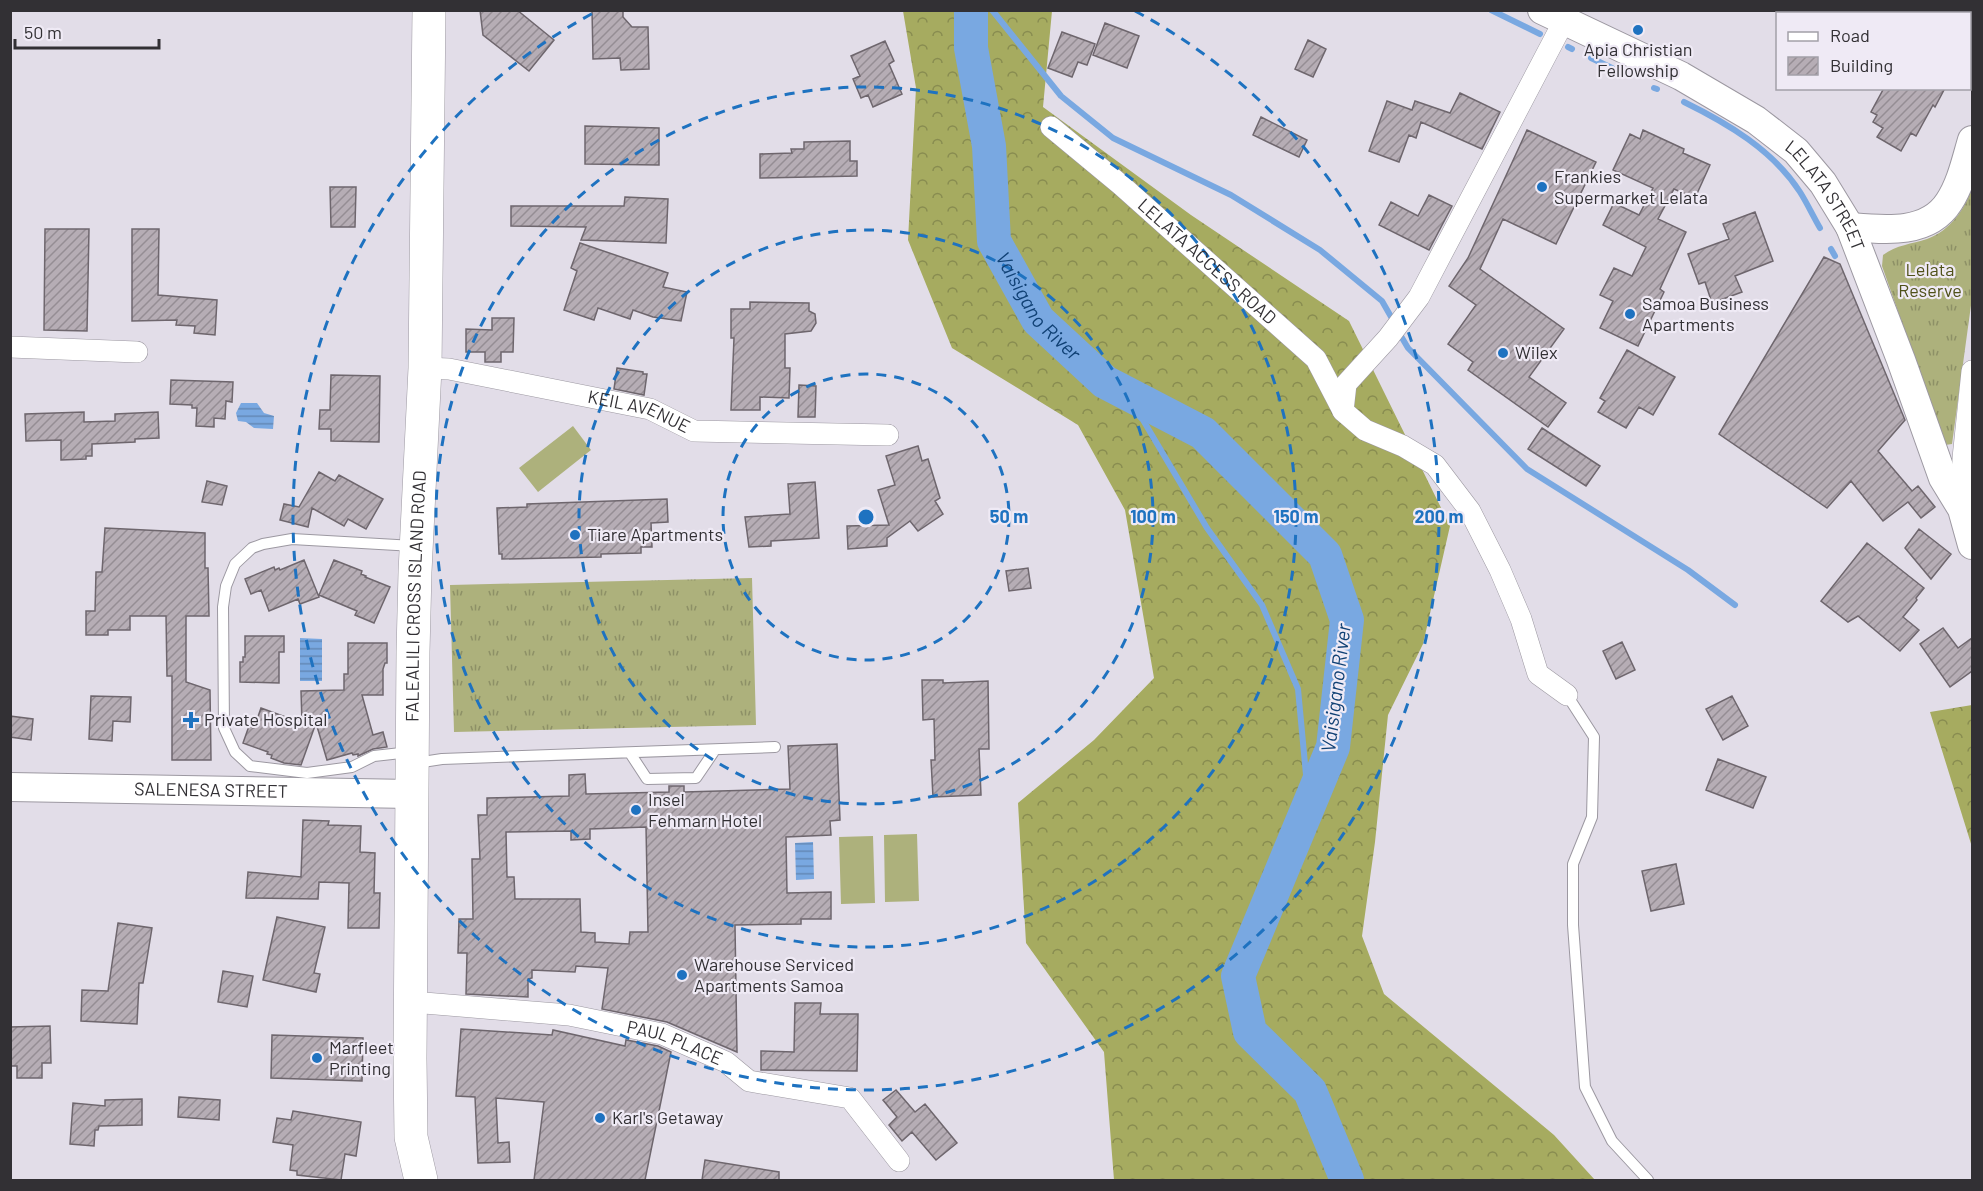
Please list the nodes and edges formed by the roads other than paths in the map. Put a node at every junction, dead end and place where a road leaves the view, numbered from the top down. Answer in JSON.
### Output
{"nodes":[{"id":1,"x":429,"y":10,"type":"edge"},
{"id":2,"x":1553,"y":16,"type":"edge"},
{"id":3,"x":1051,"y":127,"type":"dead end"},
{"id":4,"x":1972,"y":140,"type":"edge"},
{"id":5,"x":1850,"y":227,"type":"junction"},
{"id":6,"x":10,"y":347,"type":"edge"},
{"id":7,"x":137,"y":352,"type":"dead end"},
{"id":8,"x":425,"y":368,"type":"junction"},
{"id":9,"x":1972,"y":370,"type":"edge"},
{"id":10,"x":1344,"y":411,"type":"junction"},
{"id":11,"x":888,"y":435,"type":"dead end"},
{"id":12,"x":1967,"y":511,"type":"edge"},
{"id":13,"x":1972,"y":545,"type":"edge"},
{"id":14,"x":417,"y":546,"type":"junction"},
{"id":15,"x":1567,"y":695,"type":"joint"},
{"id":16,"x":775,"y":747,"type":"dead end"},
{"id":17,"x":715,"y":750,"type":"junction"},
{"id":18,"x":630,"y":753,"type":"junction"},
{"id":19,"x":412,"y":770,"type":"junction"},
{"id":20,"x":10,"y":787,"type":"edge"},
{"id":21,"x":412,"y":1002,"type":"junction"},
{"id":22,"x":899,"y":1161,"type":"dead end"},
{"id":23,"x":421,"y":1180,"type":"edge"},
{"id":24,"x":1648,"y":1180,"type":"edge"}],
"edges":[{"from":1,"to":8,"type":"main road","name":"FALEALILI CROSS ISLAND ROAD"},
{"from":2,"to":5,"type":"main road","name":"LELATA STREET"},
{"from":2,"to":10,"type":"street"},
{"from":3,"to":10,"type":"street","name":"LELATA ACCESS ROAD"},
{"from":4,"to":5,"type":"main road"},
{"from":5,"to":12,"type":"main road","name":"LELATA STREET"},
{"from":6,"to":7,"type":"street"},
{"from":8,"to":11,"type":"street","name":"KEIL AVENUE"},
{"from":8,"to":14,"type":"main road","name":"FALEALILI CROSS ISLAND ROAD"},
{"from":9,"to":12,"type":"street"},
{"from":10,"to":15,"type":"street","name":"LELATA ACCESS ROAD"},
{"from":12,"to":13,"type":"main road","name":"LELATA STREET"},
{"from":14,"to":19,"type":"main road","name":"FALEALILI CROSS ISLAND ROAD"},
{"from":14,"to":19,"type":"lane"},
{"from":15,"to":24,"type":"lane"},
{"from":16,"to":17,"type":"lane"},
{"from":17,"to":18,"type":"lane"},
{"from":17,"to":18,"type":"lane"},
{"from":18,"to":19,"type":"lane"},
{"from":19,"to":20,"type":"main road","name":"SALENESA STREET"},
{"from":19,"to":21,"type":"main road","name":"FALEALILI CROSS ISLAND ROAD"},
{"from":21,"to":22,"type":"street","name":"PAUL PLACE"},
{"from":21,"to":23,"type":"main road","name":"FALEALILI CROSS ISLAND ROAD"}]}
